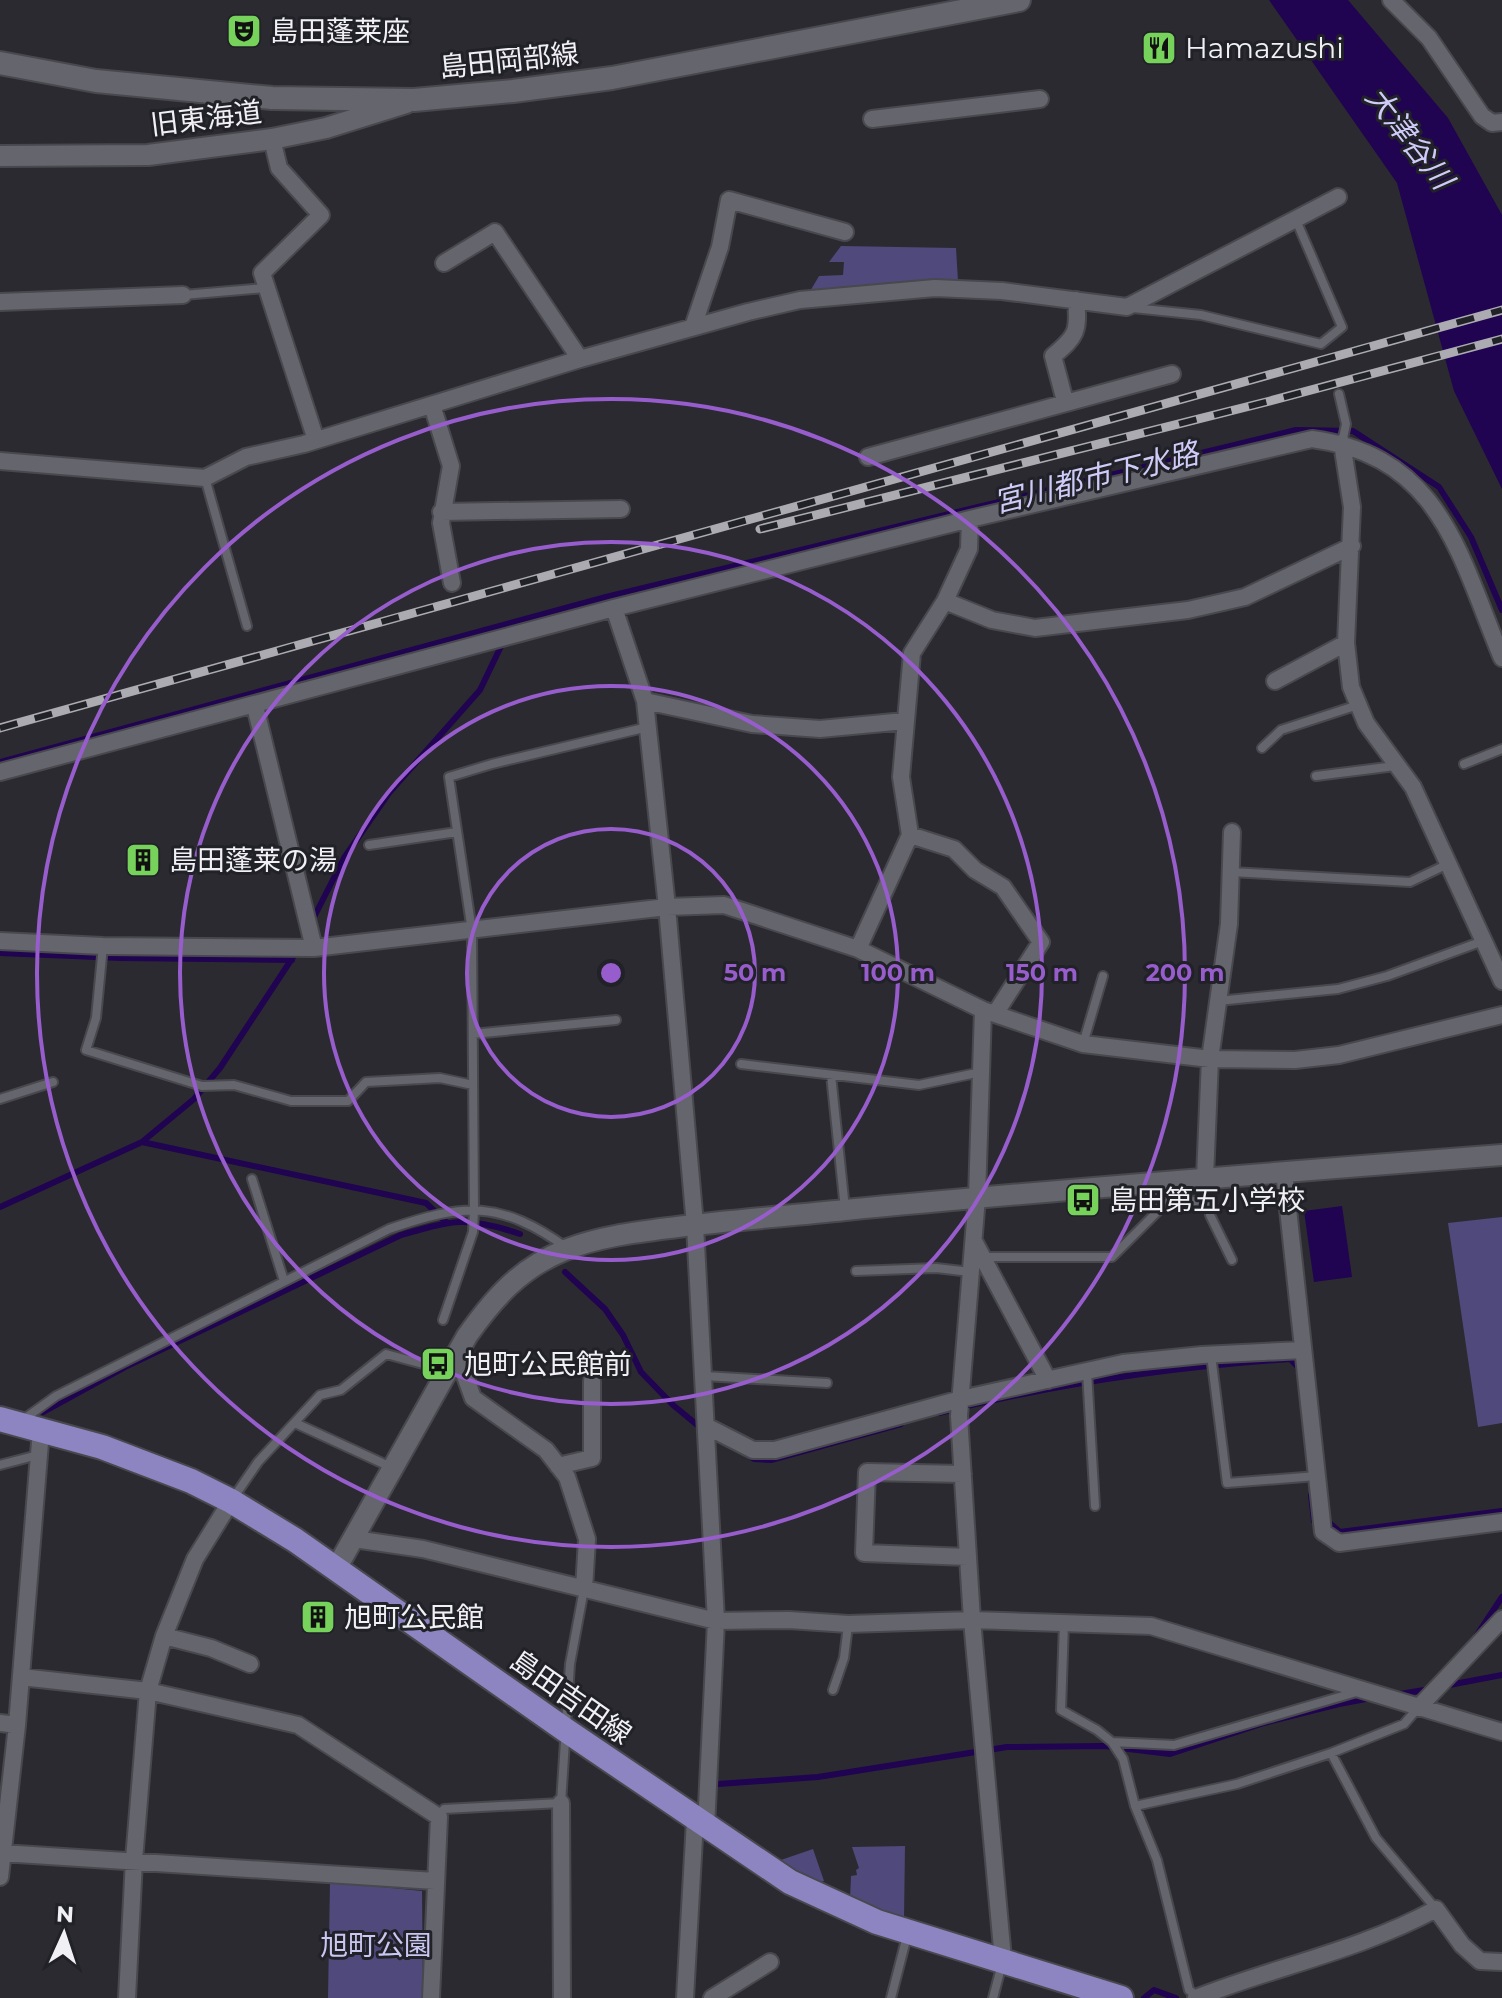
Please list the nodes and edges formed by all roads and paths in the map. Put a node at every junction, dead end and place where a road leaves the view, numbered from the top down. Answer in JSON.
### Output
{"nodes":[{"id":1,"x":1019,"y":0,"type":"edge"},
{"id":2,"x":1391,"y":0,"type":"edge"},
{"id":3,"x":0,"y":63,"type":"edge"},
{"id":4,"x":1040,"y":99,"type":"dead end"},
{"id":5,"x":414,"y":100,"type":"junction"},
{"id":6,"x":872,"y":119,"type":"dead end"},
{"id":7,"x":1502,"y":122,"type":"edge"},
{"id":8,"x":272,"y":139,"type":"junction"},
{"id":9,"x":0,"y":156,"type":"edge"},
{"id":10,"x":1338,"y":197,"type":"dead end"},
{"id":11,"x":1296,"y":220,"type":"junction"},
{"id":12,"x":845,"y":232,"type":"dead end"},
{"id":13,"x":444,"y":263,"type":"dead end"},
{"id":14,"x":267,"y":288,"type":"junction"},
{"id":15,"x":183,"y":295,"type":"joint"},
{"id":16,"x":1076,"y":300,"type":"junction"},
{"id":17,"x":0,"y":302,"type":"edge"},
{"id":18,"x":1127,"y":307,"type":"junction"},
{"id":19,"x":693,"y":327,"type":"junction"},
{"id":20,"x":580,"y":359,"type":"junction"},
{"id":21,"x":1172,"y":374,"type":"dead end"},
{"id":22,"x":1339,"y":394,"type":"dead end"},
{"id":23,"x":1065,"y":401,"type":"junction"},
{"id":24,"x":432,"y":405,"type":"junction"},
{"id":25,"x":316,"y":440,"type":"junction"},
{"id":26,"x":1342,"y":443,"type":"junction"},
{"id":27,"x":868,"y":457,"type":"dead end"},
{"id":28,"x":0,"y":461,"type":"edge"},
{"id":29,"x":205,"y":478,"type":"junction"},
{"id":30,"x":621,"y":509,"type":"dead end"},
{"id":31,"x":441,"y":512,"type":"junction"},
{"id":32,"x":970,"y":519,"type":"junction"},
{"id":33,"x":1352,"y":546,"type":"junction"},
{"id":34,"x":452,"y":583,"type":"dead end"},
{"id":35,"x":945,"y":601,"type":"junction"},
{"id":36,"x":614,"y":608,"type":"junction"},
{"id":37,"x":247,"y":626,"type":"dead end"},
{"id":38,"x":1346,"y":643,"type":"junction"},
{"id":39,"x":1502,"y":658,"type":"edge"},
{"id":40,"x":1275,"y":681,"type":"dead end"},
{"id":41,"x":645,"y":701,"type":"junction"},
{"id":42,"x":1359,"y":705,"type":"junction"},
{"id":43,"x":255,"y":706,"type":"junction"},
{"id":44,"x":905,"y":721,"type":"junction"},
{"id":45,"x":648,"y":727,"type":"junction"},
{"id":46,"x":1262,"y":748,"type":"dead end"},
{"id":47,"x":1502,"y":749,"type":"edge"},
{"id":48,"x":1464,"y":764,"type":"dead end"},
{"id":49,"x":1395,"y":766,"type":"junction"},
{"id":50,"x":0,"y":772,"type":"edge"},
{"id":51,"x":1316,"y":776,"type":"dead end"},
{"id":52,"x":457,"y":832,"type":"junction"},
{"id":53,"x":1232,"y":832,"type":"dead end"},
{"id":54,"x":910,"y":835,"type":"junction"},
{"id":55,"x":369,"y":845,"type":"dead end"},
{"id":56,"x":1448,"y":864,"type":"junction"},
{"id":57,"x":1230,"y":872,"type":"junction"},
{"id":58,"x":667,"y":907,"type":"junction"},
{"id":59,"x":472,"y":931,"type":"junction"},
{"id":60,"x":0,"y":941,"type":"edge"},
{"id":61,"x":1483,"y":941,"type":"junction"},
{"id":62,"x":103,"y":946,"type":"junction"},
{"id":63,"x":314,"y":948,"type":"junction"},
{"id":64,"x":858,"y":949,"type":"junction"},
{"id":65,"x":1103,"y":976,"type":"dead end"},
{"id":66,"x":1502,"y":981,"type":"edge"},
{"id":67,"x":1218,"y":1001,"type":"junction"},
{"id":68,"x":989,"y":1012,"type":"junction"},
{"id":69,"x":1502,"y":1015,"type":"edge"},
{"id":70,"x":616,"y":1020,"type":"dead end"},
{"id":71,"x":473,"y":1034,"type":"junction"},
{"id":72,"x":1083,"y":1044,"type":"junction"},
{"id":73,"x":1210,"y":1059,"type":"junction"},
{"id":74,"x":741,"y":1064,"type":"dead end"},
{"id":75,"x":981,"y":1072,"type":"junction"},
{"id":76,"x":831,"y":1075,"type":"junction"},
{"id":77,"x":53,"y":1082,"type":"dead end"},
{"id":78,"x":473,"y":1085,"type":"junction"},
{"id":79,"x":0,"y":1099,"type":"edge"},
{"id":80,"x":1502,"y":1155,"type":"edge"},
{"id":81,"x":1284,"y":1172,"type":"junction"},
{"id":82,"x":1208,"y":1177,"type":"junction"},
{"id":83,"x":252,"y":1179,"type":"dead end"},
{"id":84,"x":977,"y":1197,"type":"junction"},
{"id":85,"x":1210,"y":1200,"type":"junction"},
{"id":86,"x":474,"y":1210,"type":"junction"},
{"id":87,"x":845,"y":1210,"type":"junction"},
{"id":88,"x":695,"y":1225,"type":"junction"},
{"id":89,"x":974,"y":1241,"type":"junction"},
{"id":90,"x":568,"y":1249,"type":"junction"},
{"id":91,"x":982,"y":1257,"type":"junction"},
{"id":92,"x":1232,"y":1260,"type":"dead end"},
{"id":93,"x":856,"y":1271,"type":"dead end"},
{"id":94,"x":971,"y":1272,"type":"junction"},
{"id":95,"x":284,"y":1281,"type":"junction"},
{"id":96,"x":443,"y":1320,"type":"dead end"},
{"id":97,"x":1303,"y":1350,"type":"junction"},
{"id":98,"x":457,"y":1354,"type":"junction"},
{"id":99,"x":1210,"y":1354,"type":"junction"},
{"id":100,"x":1087,"y":1371,"type":"junction"},
{"id":101,"x":446,"y":1373,"type":"junction"},
{"id":102,"x":703,"y":1376,"type":"junction"},
{"id":103,"x":1048,"y":1380,"type":"junction"},
{"id":104,"x":592,"y":1381,"type":"dead end"},
{"id":105,"x":827,"y":1383,"type":"dead end"},
{"id":106,"x":961,"y":1399,"type":"junction"},
{"id":107,"x":8,"y":1422,"type":"edge"},
{"id":108,"x":295,"y":1423,"type":"junction"},
{"id":109,"x":706,"y":1426,"type":"junction"},
{"id":110,"x":41,"y":1430,"type":"junction"},
{"id":111,"x":38,"y":1455,"type":"junction"},
{"id":112,"x":0,"y":1465,"type":"edge"},
{"id":113,"x":558,"y":1466,"type":"junction"},
{"id":114,"x":394,"y":1468,"type":"junction"},
{"id":115,"x":963,"y":1474,"type":"junction"},
{"id":116,"x":1317,"y":1476,"type":"junction"},
{"id":117,"x":231,"y":1501,"type":"junction"},
{"id":118,"x":1095,"y":1506,"type":"dead end"},
{"id":119,"x":1502,"y":1522,"type":"edge"},
{"id":120,"x":354,"y":1539,"type":"junction"},
{"id":121,"x":968,"y":1557,"type":"junction"},
{"id":122,"x":336,"y":1569,"type":"junction"},
{"id":123,"x":584,"y":1589,"type":"junction"},
{"id":124,"x":1502,"y":1619,"type":"edge"},
{"id":125,"x":972,"y":1620,"type":"junction"},
{"id":126,"x":716,"y":1621,"type":"junction"},
{"id":127,"x":1064,"y":1623,"type":"junction"},
{"id":128,"x":848,"y":1624,"type":"junction"},
{"id":129,"x":164,"y":1636,"type":"junction"},
{"id":130,"x":250,"y":1664,"type":"dead end"},
{"id":131,"x":21,"y":1677,"type":"junction"},
{"id":132,"x":833,"y":1690,"type":"dead end"},
{"id":133,"x":1363,"y":1690,"type":"junction"},
{"id":134,"x":148,"y":1691,"type":"junction"},
{"id":135,"x":1418,"y":1708,"type":"junction"},
{"id":136,"x":9,"y":1724,"type":"edge"},
{"id":137,"x":564,"y":1729,"type":"junction"},
{"id":138,"x":1502,"y":1732,"type":"edge"},
{"id":139,"x":1112,"y":1742,"type":"junction"},
{"id":140,"x":1331,"y":1753,"type":"junction"},
{"id":141,"x":561,"y":1803,"type":"junction"},
{"id":142,"x":1135,"y":1806,"type":"junction"},
{"id":143,"x":439,"y":1817,"type":"junction"},
{"id":144,"x":700,"y":1824,"type":"junction"},
{"id":145,"x":2,"y":1853,"type":"junction"},
{"id":146,"x":134,"y":1860,"type":"junction"},
{"id":147,"x":0,"y":1877,"type":"edge"},
{"id":148,"x":435,"y":1881,"type":"junction"},
{"id":149,"x":1436,"y":1909,"type":"junction"},
{"id":150,"x":908,"y":1932,"type":"junction"},
{"id":151,"x":1003,"y":1959,"type":"junction"},
{"id":152,"x":770,"y":1962,"type":"dead end"},
{"id":153,"x":1502,"y":1962,"type":"edge"},
{"id":154,"x":127,"y":1998,"type":"edge"},
{"id":155,"x":431,"y":1998,"type":"edge"},
{"id":156,"x":562,"y":1998,"type":"edge"},
{"id":157,"x":685,"y":1998,"type":"edge"},
{"id":158,"x":712,"y":1998,"type":"edge"},
{"id":159,"x":891,"y":1998,"type":"edge"},
{"id":160,"x":993,"y":1998,"type":"edge"},
{"id":161,"x":1121,"y":1998,"type":"edge"},
{"id":162,"x":1197,"y":1998,"type":"edge"}],
"edges":[{"from":1,"to":5,"type":"main road","name":"島田岡部線"},
{"from":2,"to":7,"type":"street"},
{"from":3,"to":5,"type":"main road","name":"島田岡部線"},
{"from":4,"to":6,"type":"street"},
{"from":5,"to":8,"type":"street","name":"旧東海道"},
{"from":8,"to":9,"type":"street","name":"旧東海道"},
{"from":8,"to":14,"type":"street"},
{"from":10,"to":11,"type":"street"},
{"from":11,"to":18,"type":"street"},
{"from":11,"to":18,"type":"lane"},
{"from":12,"to":19,"type":"street"},
{"from":13,"to":20,"type":"street"},
{"from":14,"to":15,"type":"lane"},
{"from":14,"to":25,"type":"street"},
{"from":15,"to":17,"type":"street"},
{"from":16,"to":18,"type":"street"},
{"from":16,"to":19,"type":"street"},
{"from":16,"to":23,"type":"street"},
{"from":19,"to":20,"type":"street"},
{"from":20,"to":24,"type":"street"},
{"from":21,"to":23,"type":"street"},
{"from":22,"to":26,"type":"lane"},
{"from":23,"to":27,"type":"street"},
{"from":24,"to":25,"type":"street"},
{"from":24,"to":31,"type":"street"},
{"from":25,"to":29,"type":"street"},
{"from":26,"to":32,"type":"street"},
{"from":26,"to":33,"type":"street"},
{"from":26,"to":39,"type":"street"},
{"from":28,"to":29,"type":"street"},
{"from":29,"to":37,"type":"lane"},
{"from":30,"to":31,"type":"street"},
{"from":31,"to":34,"type":"street"},
{"from":32,"to":35,"type":"street"},
{"from":32,"to":36,"type":"street"},
{"from":33,"to":35,"type":"street"},
{"from":33,"to":38,"type":"street"},
{"from":35,"to":44,"type":"street"},
{"from":36,"to":41,"type":"street"},
{"from":36,"to":43,"type":"street"},
{"from":38,"to":40,"type":"street"},
{"from":38,"to":42,"type":"street"},
{"from":41,"to":44,"type":"street"},
{"from":41,"to":45,"type":"street"},
{"from":42,"to":46,"type":"lane"},
{"from":42,"to":49,"type":"street"},
{"from":43,"to":50,"type":"street"},
{"from":43,"to":63,"type":"street"},
{"from":44,"to":54,"type":"street"},
{"from":45,"to":52,"type":"lane"},
{"from":45,"to":58,"type":"street"},
{"from":47,"to":48,"type":"lane"},
{"from":49,"to":51,"type":"lane"},
{"from":49,"to":56,"type":"street"},
{"from":52,"to":55,"type":"lane"},
{"from":52,"to":59,"type":"lane"},
{"from":53,"to":57,"type":"street"},
{"from":54,"to":64,"type":"street"},
{"from":54,"to":68,"type":"street"},
{"from":56,"to":57,"type":"lane"},
{"from":56,"to":61,"type":"street"},
{"from":57,"to":67,"type":"street"},
{"from":58,"to":59,"type":"street"},
{"from":58,"to":64,"type":"street"},
{"from":58,"to":88,"type":"street"},
{"from":59,"to":63,"type":"street"},
{"from":59,"to":71,"type":"lane"},
{"from":60,"to":62,"type":"street"},
{"from":61,"to":66,"type":"street"},
{"from":61,"to":67,"type":"lane"},
{"from":62,"to":63,"type":"street"},
{"from":62,"to":78,"type":"lane"},
{"from":64,"to":68,"type":"street"},
{"from":65,"to":72,"type":"lane"},
{"from":67,"to":73,"type":"street"},
{"from":68,"to":72,"type":"street"},
{"from":68,"to":75,"type":"street"},
{"from":69,"to":73,"type":"street"},
{"from":70,"to":71,"type":"lane"},
{"from":71,"to":78,"type":"lane"},
{"from":72,"to":73,"type":"street"},
{"from":73,"to":82,"type":"street"},
{"from":74,"to":76,"type":"lane"},
{"from":75,"to":76,"type":"lane"},
{"from":75,"to":84,"type":"street"},
{"from":76,"to":87,"type":"lane"},
{"from":77,"to":79,"type":"lane"},
{"from":78,"to":86,"type":"lane"},
{"from":80,"to":81,"type":"street"},
{"from":81,"to":82,"type":"street"},
{"from":81,"to":97,"type":"street"},
{"from":82,"to":84,"type":"street"},
{"from":82,"to":85,"type":"lane"},
{"from":83,"to":95,"type":"lane"},
{"from":84,"to":87,"type":"street"},
{"from":84,"to":89,"type":"street"},
{"from":85,"to":91,"type":"lane"},
{"from":85,"to":92,"type":"lane"},
{"from":86,"to":90,"type":"lane"},
{"from":86,"to":95,"type":"lane"},
{"from":86,"to":96,"type":"lane"},
{"from":87,"to":88,"type":"street"},
{"from":88,"to":90,"type":"street"},
{"from":88,"to":102,"type":"street"},
{"from":89,"to":91,"type":"street"},
{"from":89,"to":94,"type":"street"},
{"from":90,"to":98,"type":"street"},
{"from":91,"to":103,"type":"street"},
{"from":93,"to":94,"type":"lane"},
{"from":94,"to":106,"type":"street"},
{"from":95,"to":107,"type":"lane"},
{"from":97,"to":99,"type":"street"},
{"from":97,"to":116,"type":"street"},
{"from":98,"to":101,"type":"street"},
{"from":98,"to":113,"type":"street"},
{"from":99,"to":100,"type":"street"},
{"from":99,"to":116,"type":"lane"},
{"from":100,"to":103,"type":"street"},
{"from":100,"to":118,"type":"lane"},
{"from":101,"to":108,"type":"lane"},
{"from":101,"to":114,"type":"street"},
{"from":102,"to":105,"type":"lane"},
{"from":102,"to":109,"type":"street"},
{"from":103,"to":106,"type":"street"},
{"from":104,"to":113,"type":"street"},
{"from":106,"to":109,"type":"street"},
{"from":106,"to":115,"type":"street"},
{"from":107,"to":110,"type":"main road","name":"島田吉田線"},
{"from":108,"to":114,"type":"lane"},
{"from":108,"to":117,"type":"lane"},
{"from":109,"to":126,"type":"street"},
{"from":110,"to":111,"type":"street"},
{"from":110,"to":117,"type":"main road","name":"島田吉田線"},
{"from":111,"to":112,"type":"lane"},
{"from":111,"to":131,"type":"street"},
{"from":113,"to":123,"type":"street"},
{"from":114,"to":120,"type":"street"},
{"from":115,"to":121,"type":"street"},
{"from":115,"to":121,"type":"street"},
{"from":116,"to":119,"type":"street"},
{"from":117,"to":122,"type":"main road","name":"島田吉田線"},
{"from":117,"to":129,"type":"street"},
{"from":120,"to":122,"type":"street"},
{"from":120,"to":123,"type":"street"},
{"from":121,"to":125,"type":"street"},
{"from":122,"to":137,"type":"main road","name":"島田吉田線"},
{"from":123,"to":126,"type":"street"},
{"from":123,"to":137,"type":"lane"},
{"from":124,"to":135,"type":"street"},
{"from":125,"to":127,"type":"street"},
{"from":125,"to":128,"type":"street"},
{"from":125,"to":151,"type":"street"},
{"from":126,"to":128,"type":"street"},
{"from":126,"to":144,"type":"street"},
{"from":127,"to":133,"type":"street"},
{"from":127,"to":139,"type":"lane"},
{"from":128,"to":132,"type":"lane"},
{"from":129,"to":130,"type":"street"},
{"from":129,"to":134,"type":"street"},
{"from":131,"to":134,"type":"street"},
{"from":131,"to":136,"type":"street"},
{"from":133,"to":135,"type":"street"},
{"from":133,"to":139,"type":"lane"},
{"from":134,"to":143,"type":"street"},
{"from":134,"to":146,"type":"street"},
{"from":135,"to":138,"type":"street"},
{"from":135,"to":140,"type":"lane"},
{"from":136,"to":145,"type":"street"},
{"from":137,"to":141,"type":"lane"},
{"from":137,"to":144,"type":"main road","name":"島田吉田線"},
{"from":139,"to":142,"type":"lane"},
{"from":140,"to":142,"type":"lane"},
{"from":140,"to":149,"type":"lane"},
{"from":141,"to":143,"type":"lane"},
{"from":141,"to":156,"type":"street"},
{"from":142,"to":162,"type":"lane"},
{"from":143,"to":148,"type":"street"},
{"from":144,"to":150,"type":"main road","name":"島田吉田線"},
{"from":144,"to":157,"type":"street"},
{"from":145,"to":146,"type":"street"},
{"from":145,"to":147,"type":"street"},
{"from":146,"to":148,"type":"street"},
{"from":146,"to":154,"type":"street"},
{"from":148,"to":155,"type":"street"},
{"from":149,"to":153,"type":"street"},
{"from":149,"to":162,"type":"street"},
{"from":150,"to":151,"type":"main road","name":"島田吉田線"},
{"from":150,"to":159,"type":"lane"},
{"from":151,"to":160,"type":"lane"},
{"from":151,"to":161,"type":"main road","name":"島田吉田線"},
{"from":152,"to":158,"type":"street"}]}
